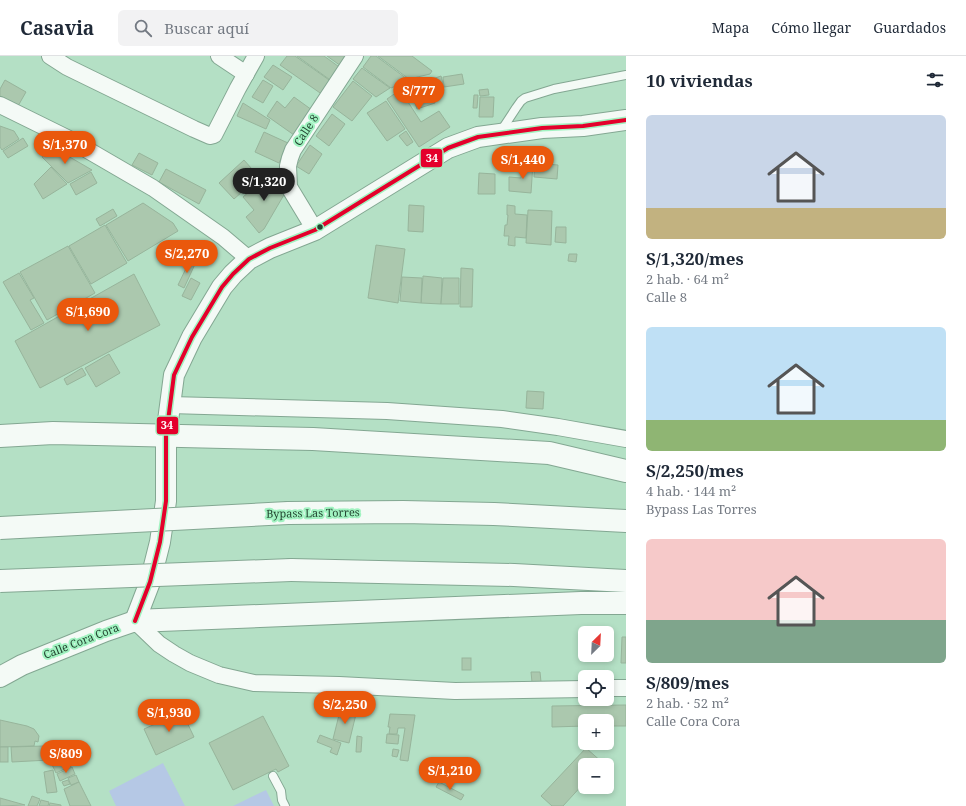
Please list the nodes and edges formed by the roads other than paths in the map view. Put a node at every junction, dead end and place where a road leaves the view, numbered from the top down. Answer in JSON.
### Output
{"nodes":[{"id":1,"x":50,"y":56,"type":"edge"},
{"id":2,"x":219,"y":56,"type":"edge"},
{"id":3,"x":256,"y":56,"type":"edge"},
{"id":4,"x":355,"y":56,"type":"edge"},
{"id":5,"x":246,"y":74,"type":"junction"},
{"id":6,"x":626,"y":75,"type":"edge"},
{"id":7,"x":0,"y":105,"type":"edge"},
{"id":8,"x":626,"y":120,"type":"edge"},
{"id":9,"x":500,"y":134,"type":"junction"},
{"id":10,"x":315,"y":230,"type":"junction"},
{"id":11,"x":249,"y":259,"type":"junction"},
{"id":12,"x":170,"y":405,"type":"junction"},
{"id":13,"x":0,"y":436,"type":"edge"},
{"id":14,"x":166,"y":436,"type":"junction"},
{"id":15,"x":626,"y":439,"type":"edge"},
{"id":16,"x":626,"y":471,"type":"edge"},
{"id":17,"x":626,"y":521,"type":"edge"},
{"id":18,"x":0,"y":528,"type":"edge"},
{"id":19,"x":0,"y":581,"type":"edge"},
{"id":20,"x":626,"y":581,"type":"edge"},
{"id":21,"x":626,"y":603,"type":"edge"},
{"id":22,"x":135,"y":621,"type":"junction"},
{"id":23,"x":0,"y":678,"type":"edge"},
{"id":24,"x":614,"y":688,"type":"edge"},
{"id":25,"x":626,"y":688,"type":"edge"},
{"id":26,"x":578,"y":689,"type":"edge"},
{"id":27,"x":273,"y":776,"type":"dead end"},
{"id":28,"x":285,"y":806,"type":"edge"}],
"edges":[{"from":1,"to":5,"type":"street"},
{"from":2,"to":5,"type":"street"},
{"from":3,"to":5,"type":"street"},
{"from":4,"to":10,"type":"street","name":"Calle 8"},
{"from":6,"to":9,"type":"lane"},
{"from":7,"to":11,"type":"street"},
{"from":8,"to":9,"type":"street"},
{"from":9,"to":10,"type":"street"},
{"from":10,"to":11,"type":"street"},
{"from":11,"to":12,"type":"street"},
{"from":12,"to":14,"type":"street"},
{"from":12,"to":15,"type":"street"},
{"from":13,"to":14,"type":"highway"},
{"from":14,"to":16,"type":"highway"},
{"from":14,"to":22,"type":"street"},
{"from":17,"to":18,"type":"highway","name":"Bypass Las Torres","bridge":true},
{"from":19,"to":20,"type":"highway","bridge":true},
{"from":21,"to":22,"type":"highway"},
{"from":22,"to":23,"type":"street","name":"Calle Cora Cora"},
{"from":22,"to":26,"type":"street"},
{"from":24,"to":25,"type":"street"},
{"from":27,"to":28,"type":"lane"}]}
